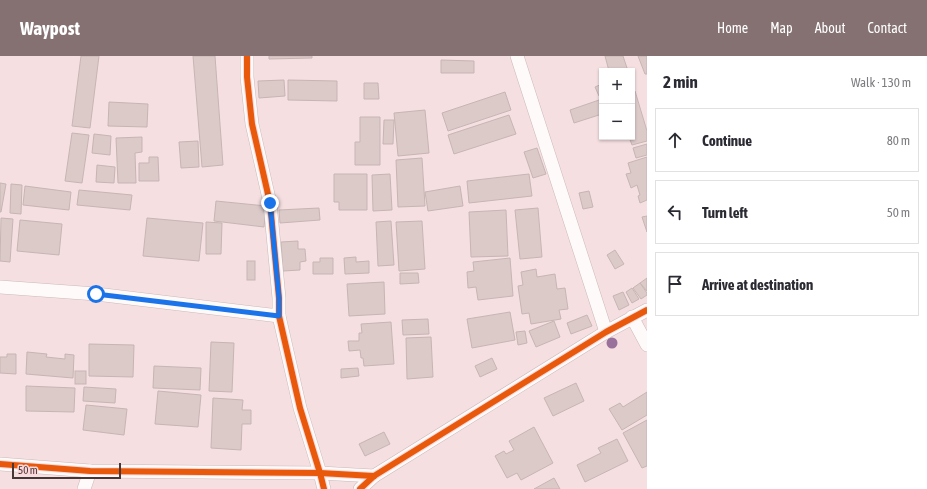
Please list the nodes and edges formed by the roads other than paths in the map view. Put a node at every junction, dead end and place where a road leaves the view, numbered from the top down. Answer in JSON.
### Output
{"nodes":[{"id":1,"x":247,"y":56,"type":"edge"},
{"id":2,"x":517,"y":56,"type":"edge"},
{"id":3,"x":0,"y":287,"type":"edge"},
{"id":4,"x":647,"y":310,"type":"edge"},
{"id":5,"x":279,"y":316,"type":"junction"},
{"id":6,"x":632,"y":317,"type":"junction"},
{"id":7,"x":606,"y":332,"type":"junction"},
{"id":8,"x":647,"y":345,"type":"edge"},
{"id":9,"x":0,"y":464,"type":"edge"},
{"id":10,"x":90,"y":471,"type":"junction"},
{"id":11,"x":320,"y":472,"type":"junction"},
{"id":12,"x":374,"y":476,"type":"junction"},
{"id":13,"x":84,"y":489,"type":"edge"},
{"id":14,"x":324,"y":489,"type":"edge"},
{"id":15,"x":360,"y":489,"type":"edge"}],
"edges":[{"from":1,"to":5,"type":"street"},
{"from":2,"to":7,"type":"street"},
{"from":3,"to":5,"type":"street"},
{"from":4,"to":6,"type":"street"},
{"from":5,"to":11,"type":"street"},
{"from":6,"to":7,"type":"street"},
{"from":6,"to":8,"type":"street"},
{"from":7,"to":12,"type":"street"},
{"from":9,"to":10,"type":"street"},
{"from":10,"to":11,"type":"street"},
{"from":10,"to":13,"type":"street"},
{"from":11,"to":12,"type":"street"},
{"from":11,"to":14,"type":"street"},
{"from":12,"to":15,"type":"street"}]}
